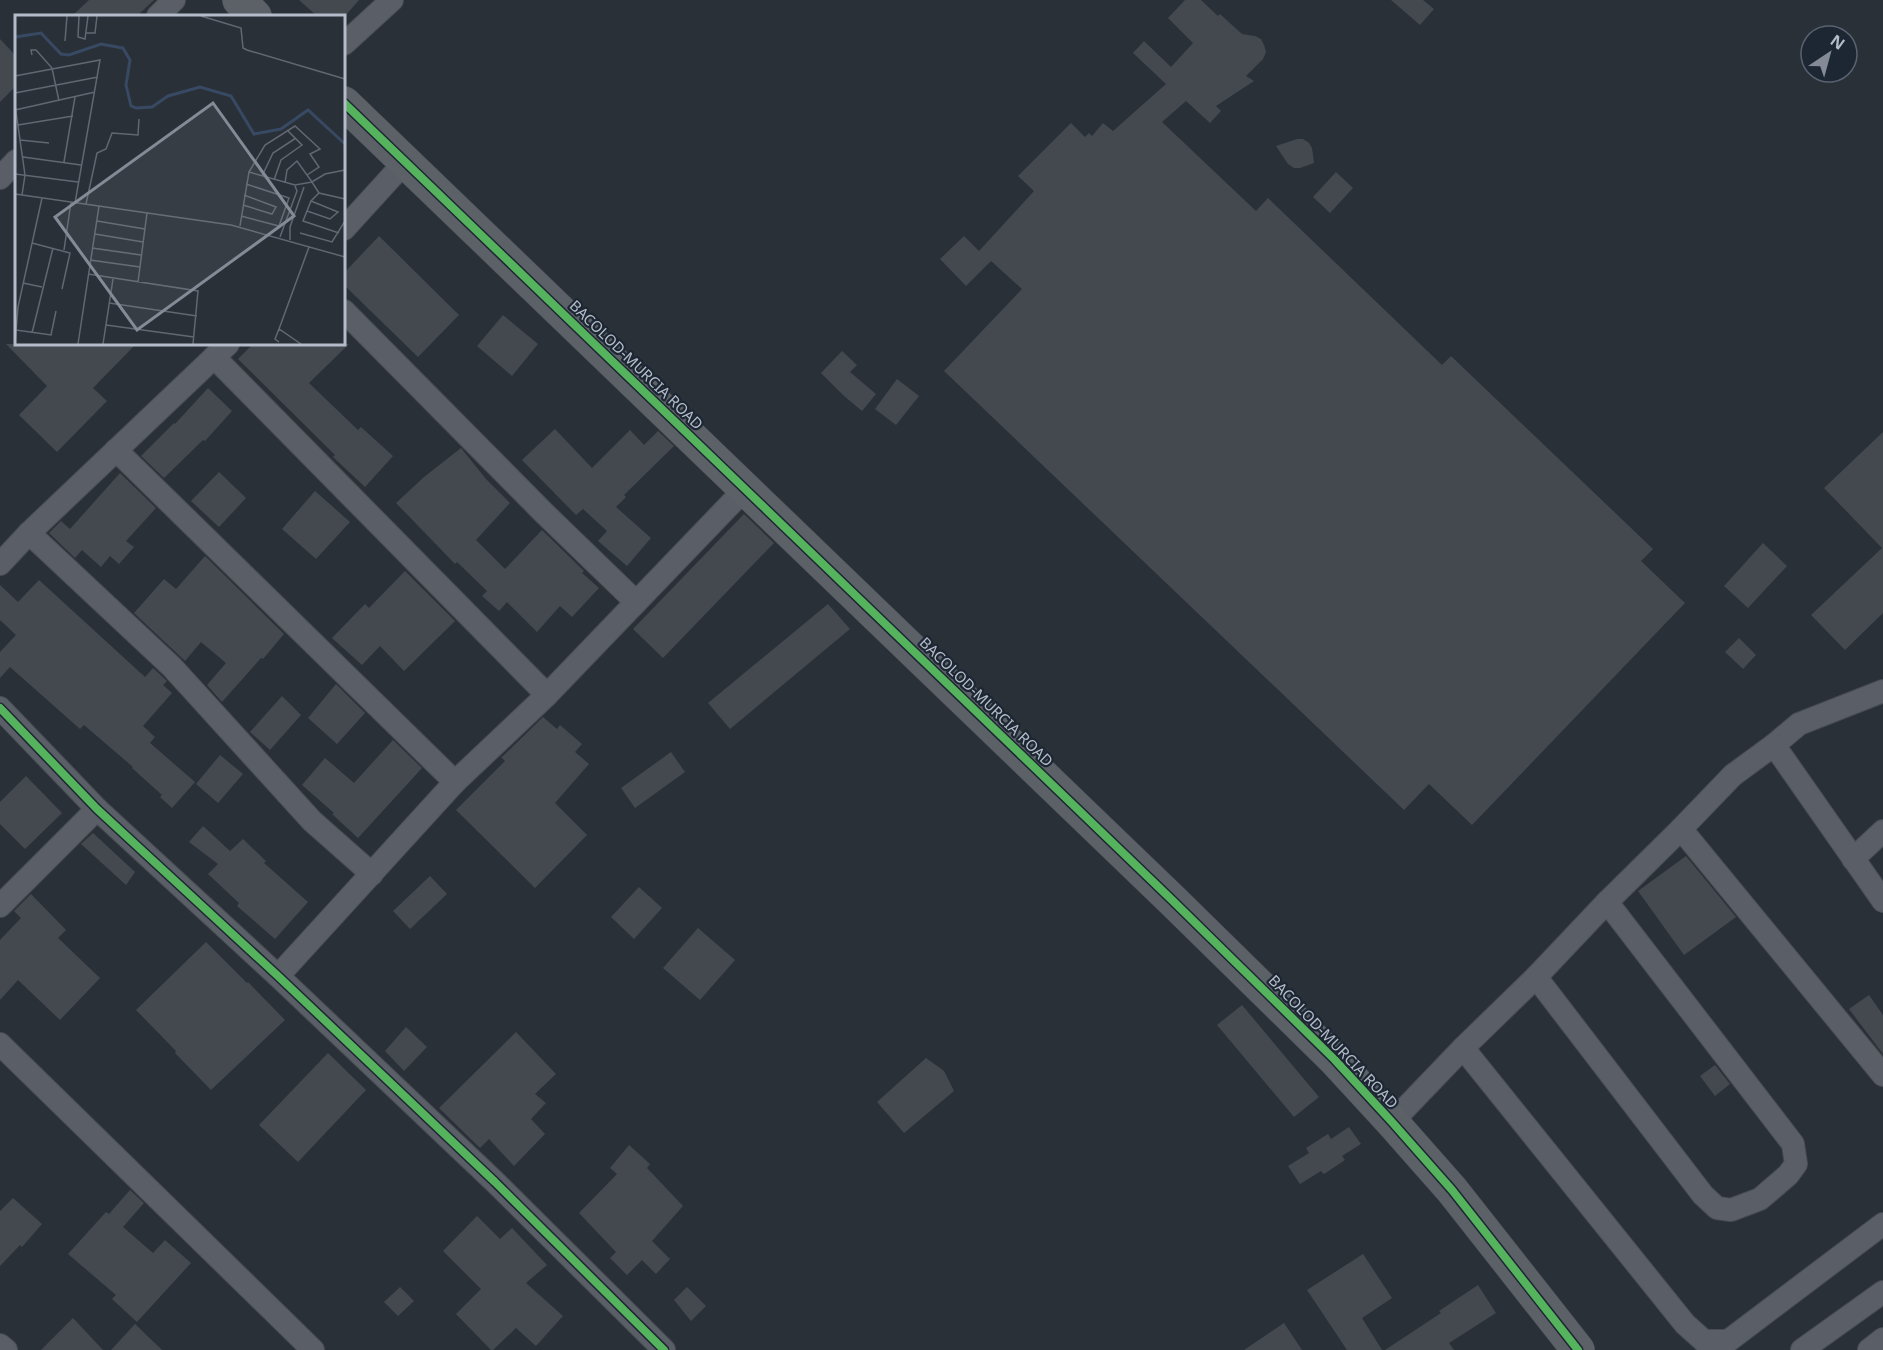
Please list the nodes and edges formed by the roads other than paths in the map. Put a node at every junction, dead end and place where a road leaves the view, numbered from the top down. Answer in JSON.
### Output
{"nodes":[{"id":1,"x":174,"y":0,"type":"edge"},
{"id":2,"x":238,"y":0,"type":"edge"},
{"id":3,"x":392,"y":0,"type":"edge"},
{"id":4,"x":159,"y":15,"type":"edge"},
{"id":5,"x":254,"y":15,"type":"edge"},
{"id":6,"x":345,"y":43,"type":"edge"},
{"id":7,"x":345,"y":104,"type":"edge"},
{"id":8,"x":15,"y":162,"type":"edge"},
{"id":9,"x":405,"y":162,"type":"junction"},
{"id":10,"x":0,"y":178,"type":"edge"},
{"id":11,"x":345,"y":228,"type":"edge"},
{"id":12,"x":345,"y":312,"type":"edge"},
{"id":13,"x":221,"y":350,"type":"edge"},
{"id":14,"x":116,"y":450,"type":"junction"},
{"id":15,"x":745,"y":489,"type":"junction"},
{"id":16,"x":29,"y":533,"type":"junction"},
{"id":17,"x":0,"y":564,"type":"edge"},
{"id":18,"x":636,"y":602,"type":"junction"},
{"id":19,"x":1883,"y":691,"type":"edge"},
{"id":20,"x":548,"y":695,"type":"junction"},
{"id":21,"x":0,"y":708,"type":"edge"},
{"id":22,"x":1774,"y":745,"type":"junction"},
{"id":23,"x":455,"y":782,"type":"junction"},
{"id":24,"x":97,"y":809,"type":"junction"},
{"id":25,"x":1681,"y":830,"type":"junction"},
{"id":26,"x":1883,"y":831,"type":"edge"},
{"id":27,"x":1853,"y":859,"type":"junction"},
{"id":28,"x":372,"y":874,"type":"junction"},
{"id":29,"x":1883,"y":901,"type":"edge"},
{"id":30,"x":1607,"y":902,"type":"junction"},
{"id":31,"x":0,"y":906,"type":"edge"},
{"id":32,"x":278,"y":976,"type":"junction"},
{"id":33,"x":1536,"y":977,"type":"junction"},
{"id":34,"x":0,"y":1044,"type":"edge"},
{"id":35,"x":1463,"y":1048,"type":"junction"},
{"id":36,"x":1883,"y":1076,"type":"edge"},
{"id":37,"x":1392,"y":1122,"type":"junction"},
{"id":38,"x":1883,"y":1224,"type":"edge"},
{"id":39,"x":1883,"y":1292,"type":"edge"},
{"id":40,"x":1883,"y":1339,"type":"edge"},
{"id":41,"x":0,"y":1344,"type":"edge"},
{"id":42,"x":6,"y":1350,"type":"edge"},
{"id":43,"x":313,"y":1350,"type":"edge"},
{"id":44,"x":664,"y":1350,"type":"edge"},
{"id":45,"x":1578,"y":1350,"type":"edge"},
{"id":46,"x":1802,"y":1350,"type":"edge"},
{"id":47,"x":1869,"y":1350,"type":"edge"}],
"edges":[{"from":1,"to":4,"type":"street"},
{"from":2,"to":5,"type":"main road"},
{"from":3,"to":6,"type":"street"},
{"from":7,"to":9,"type":"main road","name":"BACOLOD-MURCIA ROAD"},
{"from":8,"to":10,"type":"street"},
{"from":9,"to":11,"type":"street"},
{"from":9,"to":15,"type":"main road","name":"BACOLOD-MURCIA ROAD"},
{"from":12,"to":18,"type":"street"},
{"from":13,"to":14,"type":"street"},
{"from":13,"to":20,"type":"street"},
{"from":14,"to":16,"type":"street"},
{"from":14,"to":23,"type":"street"},
{"from":15,"to":18,"type":"street"},
{"from":15,"to":37,"type":"main road","name":"BACOLOD-MURCIA ROAD"},
{"from":16,"to":17,"type":"street"},
{"from":16,"to":28,"type":"street"},
{"from":18,"to":20,"type":"street"},
{"from":19,"to":22,"type":"street"},
{"from":20,"to":23,"type":"street"},
{"from":21,"to":24,"type":"street"},
{"from":22,"to":25,"type":"street"},
{"from":22,"to":27,"type":"street"},
{"from":23,"to":28,"type":"street"},
{"from":24,"to":31,"type":"street"},
{"from":24,"to":32,"type":"street"},
{"from":25,"to":30,"type":"street"},
{"from":25,"to":36,"type":"street"},
{"from":26,"to":27,"type":"street"},
{"from":27,"to":29,"type":"street"},
{"from":28,"to":32,"type":"street"},
{"from":30,"to":33,"type":"street"},
{"from":30,"to":33,"type":"street"},
{"from":32,"to":44,"type":"street"},
{"from":33,"to":35,"type":"street"},
{"from":34,"to":43,"type":"street"},
{"from":35,"to":37,"type":"street"},
{"from":35,"to":38,"type":"street"},
{"from":37,"to":45,"type":"main road","name":"BACOLOD-MURCIA ROAD"},
{"from":39,"to":46,"type":"street"},
{"from":40,"to":47,"type":"street"},
{"from":41,"to":42,"type":"street"}]}
